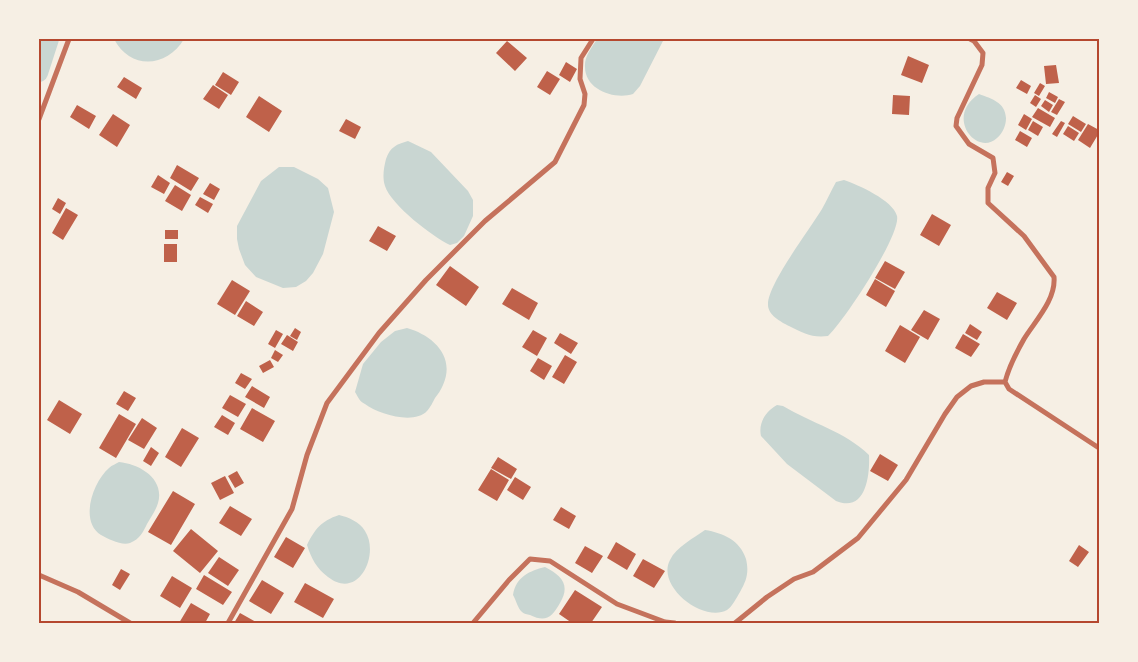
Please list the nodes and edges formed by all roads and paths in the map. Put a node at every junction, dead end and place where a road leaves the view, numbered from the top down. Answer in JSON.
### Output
{"nodes":[{"id":1,"x":69,"y":39,"type":"edge"},
{"id":2,"x":593,"y":39,"type":"edge"},
{"id":3,"x":970,"y":39,"type":"edge"},
{"id":4,"x":39,"y":119,"type":"edge"},
{"id":5,"x":1005,"y":382,"type":"junction"},
{"id":6,"x":1099,"y":448,"type":"edge"},
{"id":7,"x":39,"y":575,"type":"edge"},
{"id":8,"x":130,"y":623,"type":"edge"},
{"id":9,"x":228,"y":623,"type":"edge"},
{"id":10,"x":473,"y":623,"type":"edge"},
{"id":11,"x":675,"y":623,"type":"edge"},
{"id":12,"x":735,"y":623,"type":"edge"}],
"edges":[{"from":1,"to":4,"type":"street"},
{"from":2,"to":9,"type":"street"},
{"from":3,"to":5,"type":"street"},
{"from":5,"to":6,"type":"street"},
{"from":5,"to":12,"type":"street"},
{"from":7,"to":8,"type":"street"},
{"from":10,"to":11,"type":"street"}]}
